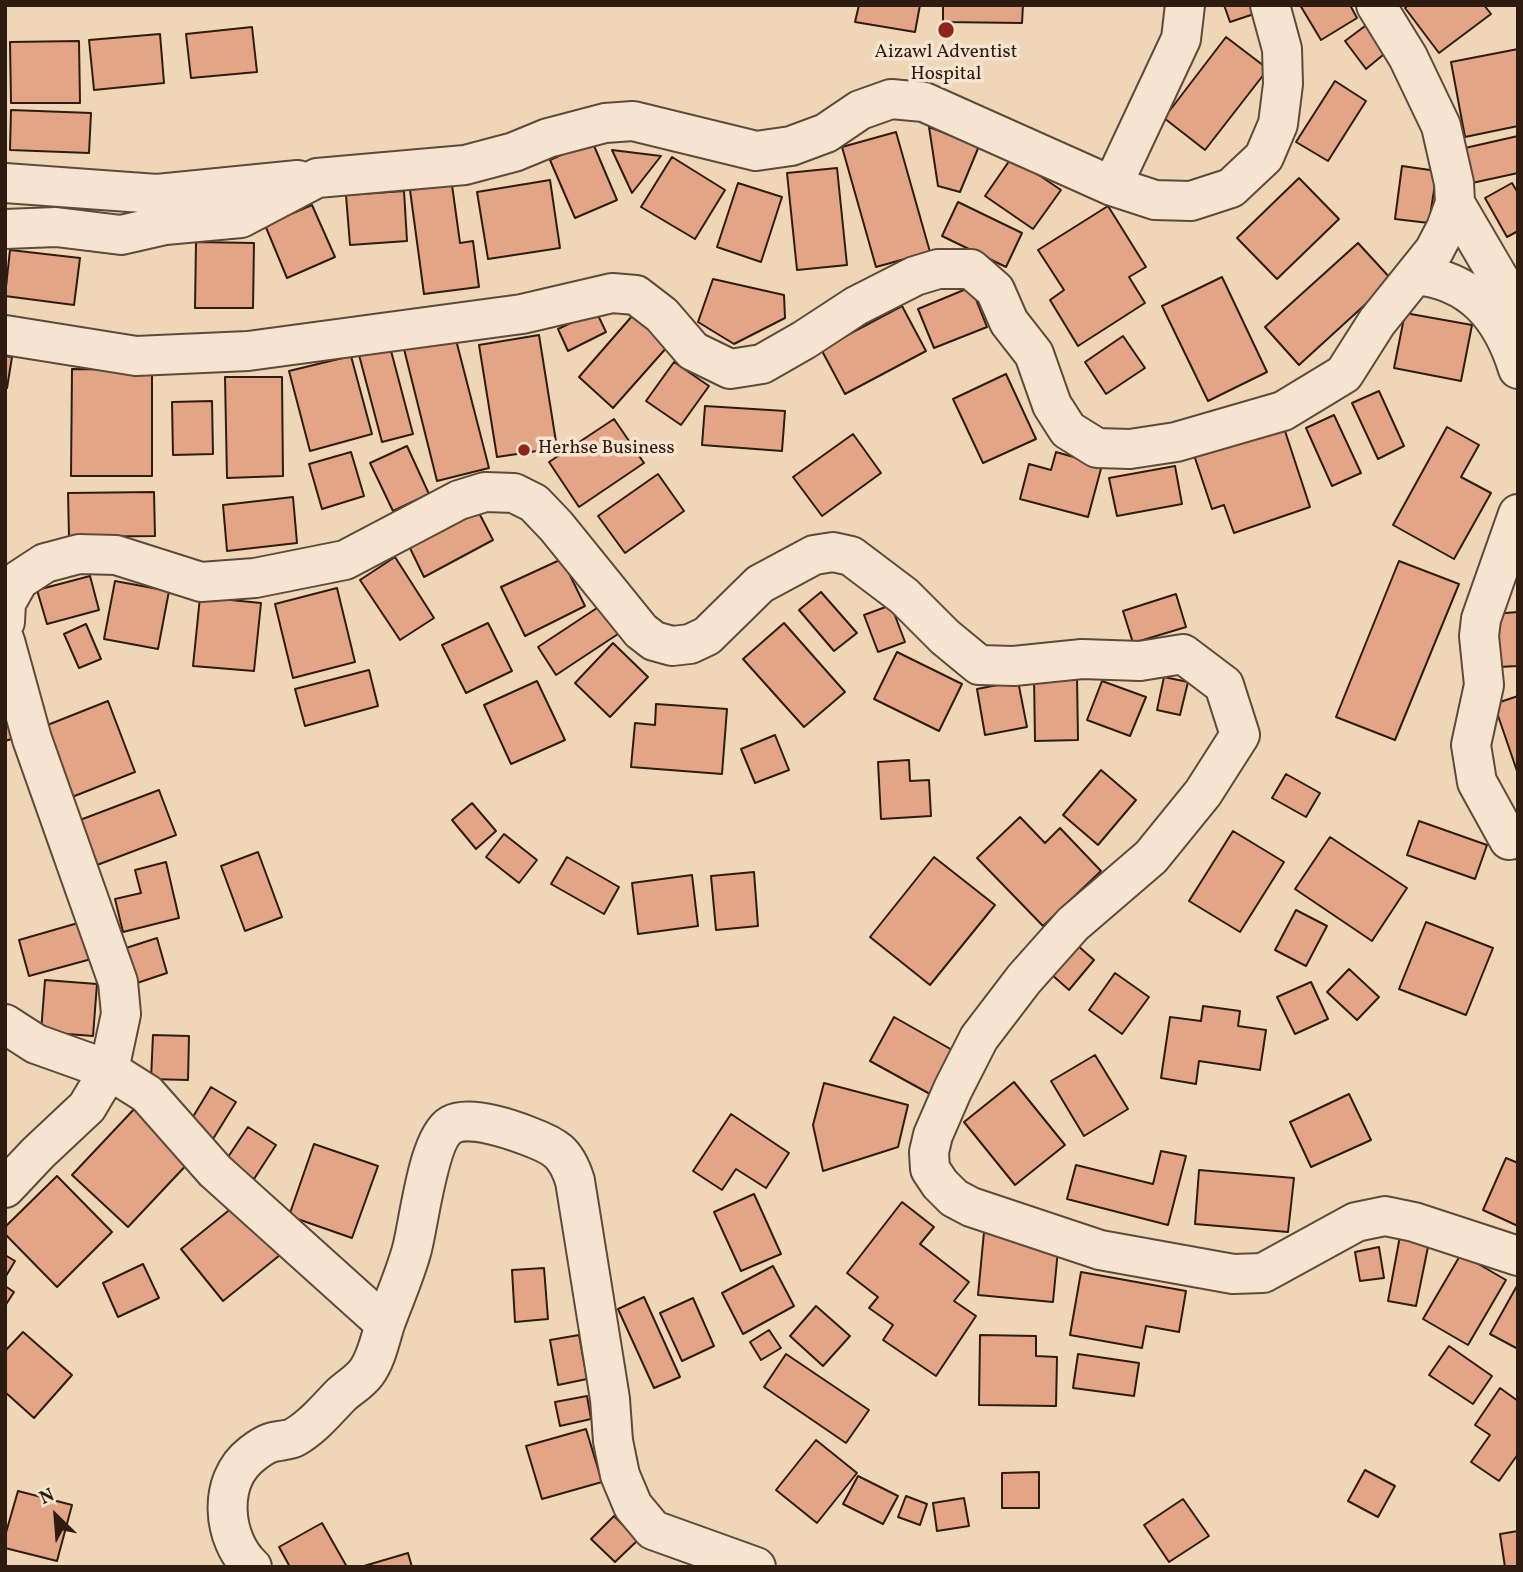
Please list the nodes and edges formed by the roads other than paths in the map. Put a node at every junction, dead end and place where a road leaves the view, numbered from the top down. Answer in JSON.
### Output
{"nodes":[{"id":1,"x":1185,"y":5,"type":"edge"},
{"id":2,"x":1270,"y":5,"type":"edge"},
{"id":3,"x":1376,"y":5,"type":"edge"},
{"id":4,"x":317,"y":178,"type":"junction"},
{"id":5,"x":5,"y":183,"type":"edge"},
{"id":6,"x":1112,"y":186,"type":"junction"},
{"id":7,"x":1455,"y":203,"type":"junction"},
{"id":8,"x":5,"y":229,"type":"edge"},
{"id":9,"x":1415,"y":275,"type":"junction"},
{"id":10,"x":1518,"y":311,"type":"edge"},
{"id":11,"x":5,"y":335,"type":"edge"},
{"id":12,"x":1518,"y":369,"type":"edge"},
{"id":13,"x":1518,"y":514,"type":"edge"},
{"id":14,"x":5,"y":622,"type":"edge"},
{"id":15,"x":5,"y":641,"type":"edge"},
{"id":16,"x":1509,"y":841,"type":"dead end"},
{"id":17,"x":5,"y":1024,"type":"edge"},
{"id":18,"x":109,"y":1070,"type":"junction"},
{"id":19,"x":5,"y":1188,"type":"edge"},
{"id":20,"x":1518,"y":1256,"type":"edge"},
{"id":21,"x":385,"y":1324,"type":"junction"},
{"id":22,"x":252,"y":1567,"type":"edge"},
{"id":23,"x":756,"y":1567,"type":"edge"}],
"edges":[{"from":1,"to":6,"type":"street"},
{"from":2,"to":6,"type":"street"},
{"from":3,"to":7,"type":"street"},
{"from":4,"to":5,"type":"street"},
{"from":4,"to":6,"type":"street"},
{"from":4,"to":8,"type":"street"},
{"from":7,"to":9,"type":"street"},
{"from":7,"to":10,"type":"street"},
{"from":9,"to":11,"type":"street"},
{"from":9,"to":12,"type":"street"},
{"from":13,"to":16,"type":"street"},
{"from":14,"to":20,"type":"street"},
{"from":15,"to":18,"type":"street"},
{"from":17,"to":18,"type":"street"},
{"from":18,"to":19,"type":"street"},
{"from":18,"to":21,"type":"street"},
{"from":21,"to":22,"type":"street"},
{"from":21,"to":23,"type":"street"}]}
